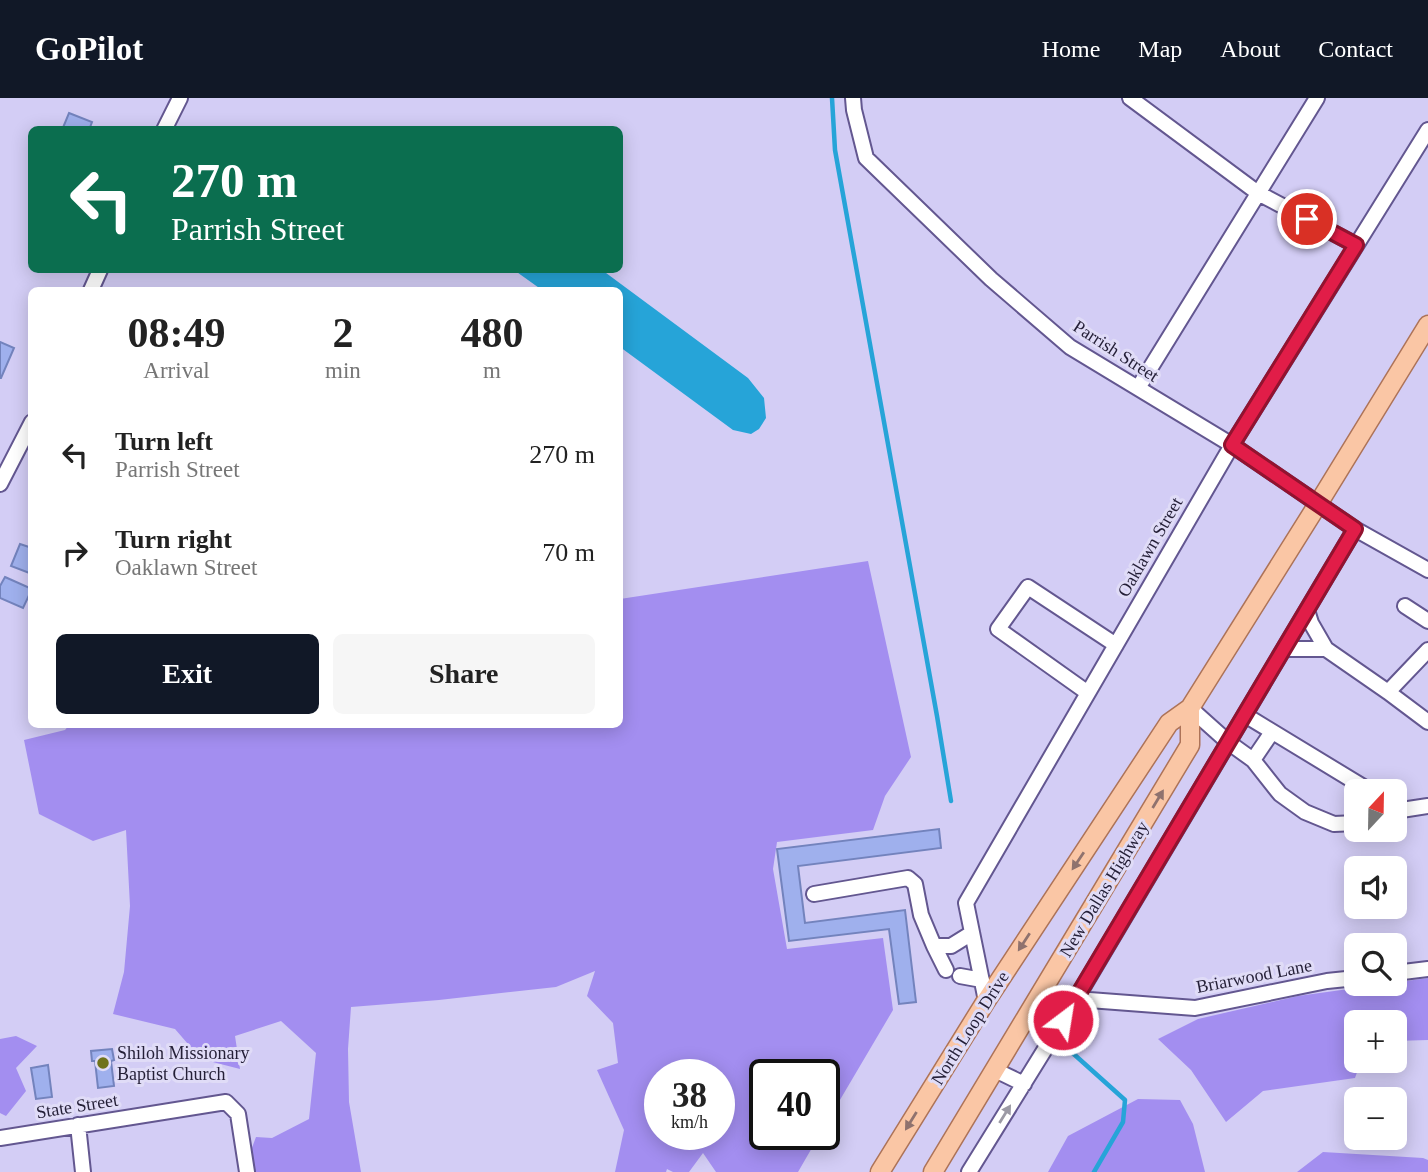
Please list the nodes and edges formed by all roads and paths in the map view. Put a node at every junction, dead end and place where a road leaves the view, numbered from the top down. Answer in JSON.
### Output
{"nodes":[{"id":1,"x":180,"y":98,"type":"edge"},
{"id":2,"x":853,"y":98,"type":"edge"},
{"id":3,"x":1130,"y":98,"type":"edge"},
{"id":4,"x":1317,"y":98,"type":"edge"},
{"id":5,"x":166,"y":126,"type":"edge"},
{"id":6,"x":1428,"y":130,"type":"edge"},
{"id":7,"x":1258,"y":193,"type":"junction"},
{"id":8,"x":1356,"y":245,"type":"junction"},
{"id":9,"x":1428,"y":325,"type":"edge"},
{"id":10,"x":1138,"y":388,"type":"junction"},
{"id":11,"x":28,"y":430,"type":"edge"},
{"id":12,"x":1232,"y":445,"type":"junction"},
{"id":13,"x":0,"y":484,"type":"edge"},
{"id":14,"x":1318,"y":504,"type":"junction"},
{"id":15,"x":1355,"y":529,"type":"junction"},
{"id":16,"x":1428,"y":570,"type":"edge"},
{"id":17,"x":1405,"y":606,"type":"dead end"},
{"id":18,"x":1307,"y":610,"type":"junction"},
{"id":19,"x":1428,"y":621,"type":"edge"},
{"id":20,"x":1116,"y":645,"type":"junction"},
{"id":21,"x":1284,"y":649,"type":"junction"},
{"id":22,"x":1326,"y":649,"type":"junction"},
{"id":23,"x":1428,"y":650,"type":"edge"},
{"id":24,"x":1388,"y":692,"type":"junction"},
{"id":25,"x":1088,"y":693,"type":"junction"},
{"id":26,"x":1190,"y":708,"type":"junction"},
{"id":27,"x":1245,"y":715,"type":"junction"},
{"id":28,"x":1428,"y":722,"type":"edge"},
{"id":29,"x":1272,"y":732,"type":"junction"},
{"id":30,"x":1228,"y":742,"type":"junction"},
{"id":31,"x":1253,"y":760,"type":"junction"},
{"id":32,"x":1350,"y":779,"type":"edge"},
{"id":33,"x":1428,"y":806,"type":"edge"},
{"id":34,"x":1407,"y":809,"type":"edge"},
{"id":35,"x":1344,"y":824,"type":"edge"},
{"id":36,"x":1062,"y":885,"type":"joint"},
{"id":37,"x":814,"y":894,"type":"dead end"},
{"id":38,"x":972,"y":933,"type":"junction"},
{"id":39,"x":934,"y":946,"type":"junction"},
{"id":40,"x":1428,"y":968,"type":"edge"},
{"id":41,"x":947,"y":970,"type":"dead end"},
{"id":42,"x":1407,"y":971,"type":"edge"},
{"id":43,"x":960,"y":976,"type":"dead end"},
{"id":44,"x":1344,"y":979,"type":"edge"},
{"id":45,"x":982,"y":980,"type":"junction"},
{"id":46,"x":1076,"y":999,"type":"junction"},
{"id":47,"x":986,"y":1001,"type":"junction"},
{"id":48,"x":995,"y":1070,"type":"junction"},
{"id":49,"x":1024,"y":1084,"type":"junction"},
{"id":50,"x":78,"y":1125,"type":"junction"},
{"id":51,"x":0,"y":1138,"type":"edge"},
{"id":52,"x":83,"y":1172,"type":"edge"},
{"id":53,"x":247,"y":1172,"type":"edge"},
{"id":54,"x":880,"y":1172,"type":"edge"},
{"id":55,"x":933,"y":1172,"type":"edge"},
{"id":56,"x":969,"y":1172,"type":"edge"}],
"edges":[{"from":1,"to":5,"type":"street"},
{"from":2,"to":10,"type":"street","name":"Parrish Street"},
{"from":3,"to":7,"type":"street"},
{"from":4,"to":7,"type":"street"},
{"from":6,"to":8,"type":"street","name":"Oaklawn Street"},
{"from":7,"to":8,"type":"street"},
{"from":7,"to":10,"type":"street"},
{"from":8,"to":12,"type":"street","name":"Oaklawn Street"},
{"from":9,"to":14,"type":"main road","name":"New Dallas Highway"},
{"from":10,"to":12,"type":"street","name":"Parrish Street"},
{"from":11,"to":13,"type":"street"},
{"from":12,"to":14,"type":"street","name":"Parrish Street"},
{"from":12,"to":20,"type":"street","name":"Oaklawn Street"},
{"from":14,"to":15,"type":"street","name":"Parrish Street"},
{"from":14,"to":26,"type":"main road","name":"New Dallas Highway"},
{"from":15,"to":16,"type":"street","name":"Parrish Street"},
{"from":15,"to":18,"type":"street"},
{"from":17,"to":19,"type":"street"},
{"from":18,"to":21,"type":"street"},
{"from":18,"to":22,"type":"street"},
{"from":20,"to":25,"type":"street","name":"Oaklawn Street"},
{"from":20,"to":25,"type":"street"},
{"from":21,"to":22,"type":"street"},
{"from":21,"to":27,"type":"street"},
{"from":22,"to":24,"type":"street"},
{"from":23,"to":24,"type":"street"},
{"from":24,"to":28,"type":"street"},
{"from":25,"to":38,"type":"street","name":"Oaklawn Street"},
{"from":26,"to":30,"type":"street"},
{"from":26,"to":36,"type":"main road","name":"New Dallas Highway","one_way":true},
{"from":48,"to":26,"type":"main road","name":"New Dallas Highway","one_way":true},
{"from":27,"to":29,"type":"street"},
{"from":27,"to":30,"type":"street"},
{"from":29,"to":31,"type":"street"},
{"from":29,"to":32,"type":"street"},
{"from":30,"to":31,"type":"street"},
{"from":30,"to":46,"type":"street"},
{"from":31,"to":35,"type":"street"},
{"from":33,"to":34,"type":"street"},
{"from":36,"to":47,"type":"main road","name":"North Loop Drive","one_way":true},
{"from":37,"to":39,"type":"street"},
{"from":38,"to":39,"type":"street"},
{"from":38,"to":45,"type":"street","name":"Oaklawn Street"},
{"from":39,"to":41,"type":"street"},
{"from":40,"to":42,"type":"street"},
{"from":43,"to":45,"type":"street"},
{"from":44,"to":46,"type":"street","name":"Briarwood Lane"},
{"from":45,"to":47,"type":"street","name":"Oaklawn Street"},
{"from":46,"to":49,"type":"street"},
{"from":47,"to":54,"type":"main road","name":"North Loop Drive","one_way":true},
{"from":48,"to":49,"type":"street"},
{"from":48,"to":55,"type":"main road","name":"New Dallas Highway"},
{"from":56,"to":49,"type":"street","one_way":true},
{"from":50,"to":51,"type":"street","name":"State Street"},
{"from":50,"to":52,"type":"street"},
{"from":50,"to":53,"type":"street","name":"State Street"}]}
